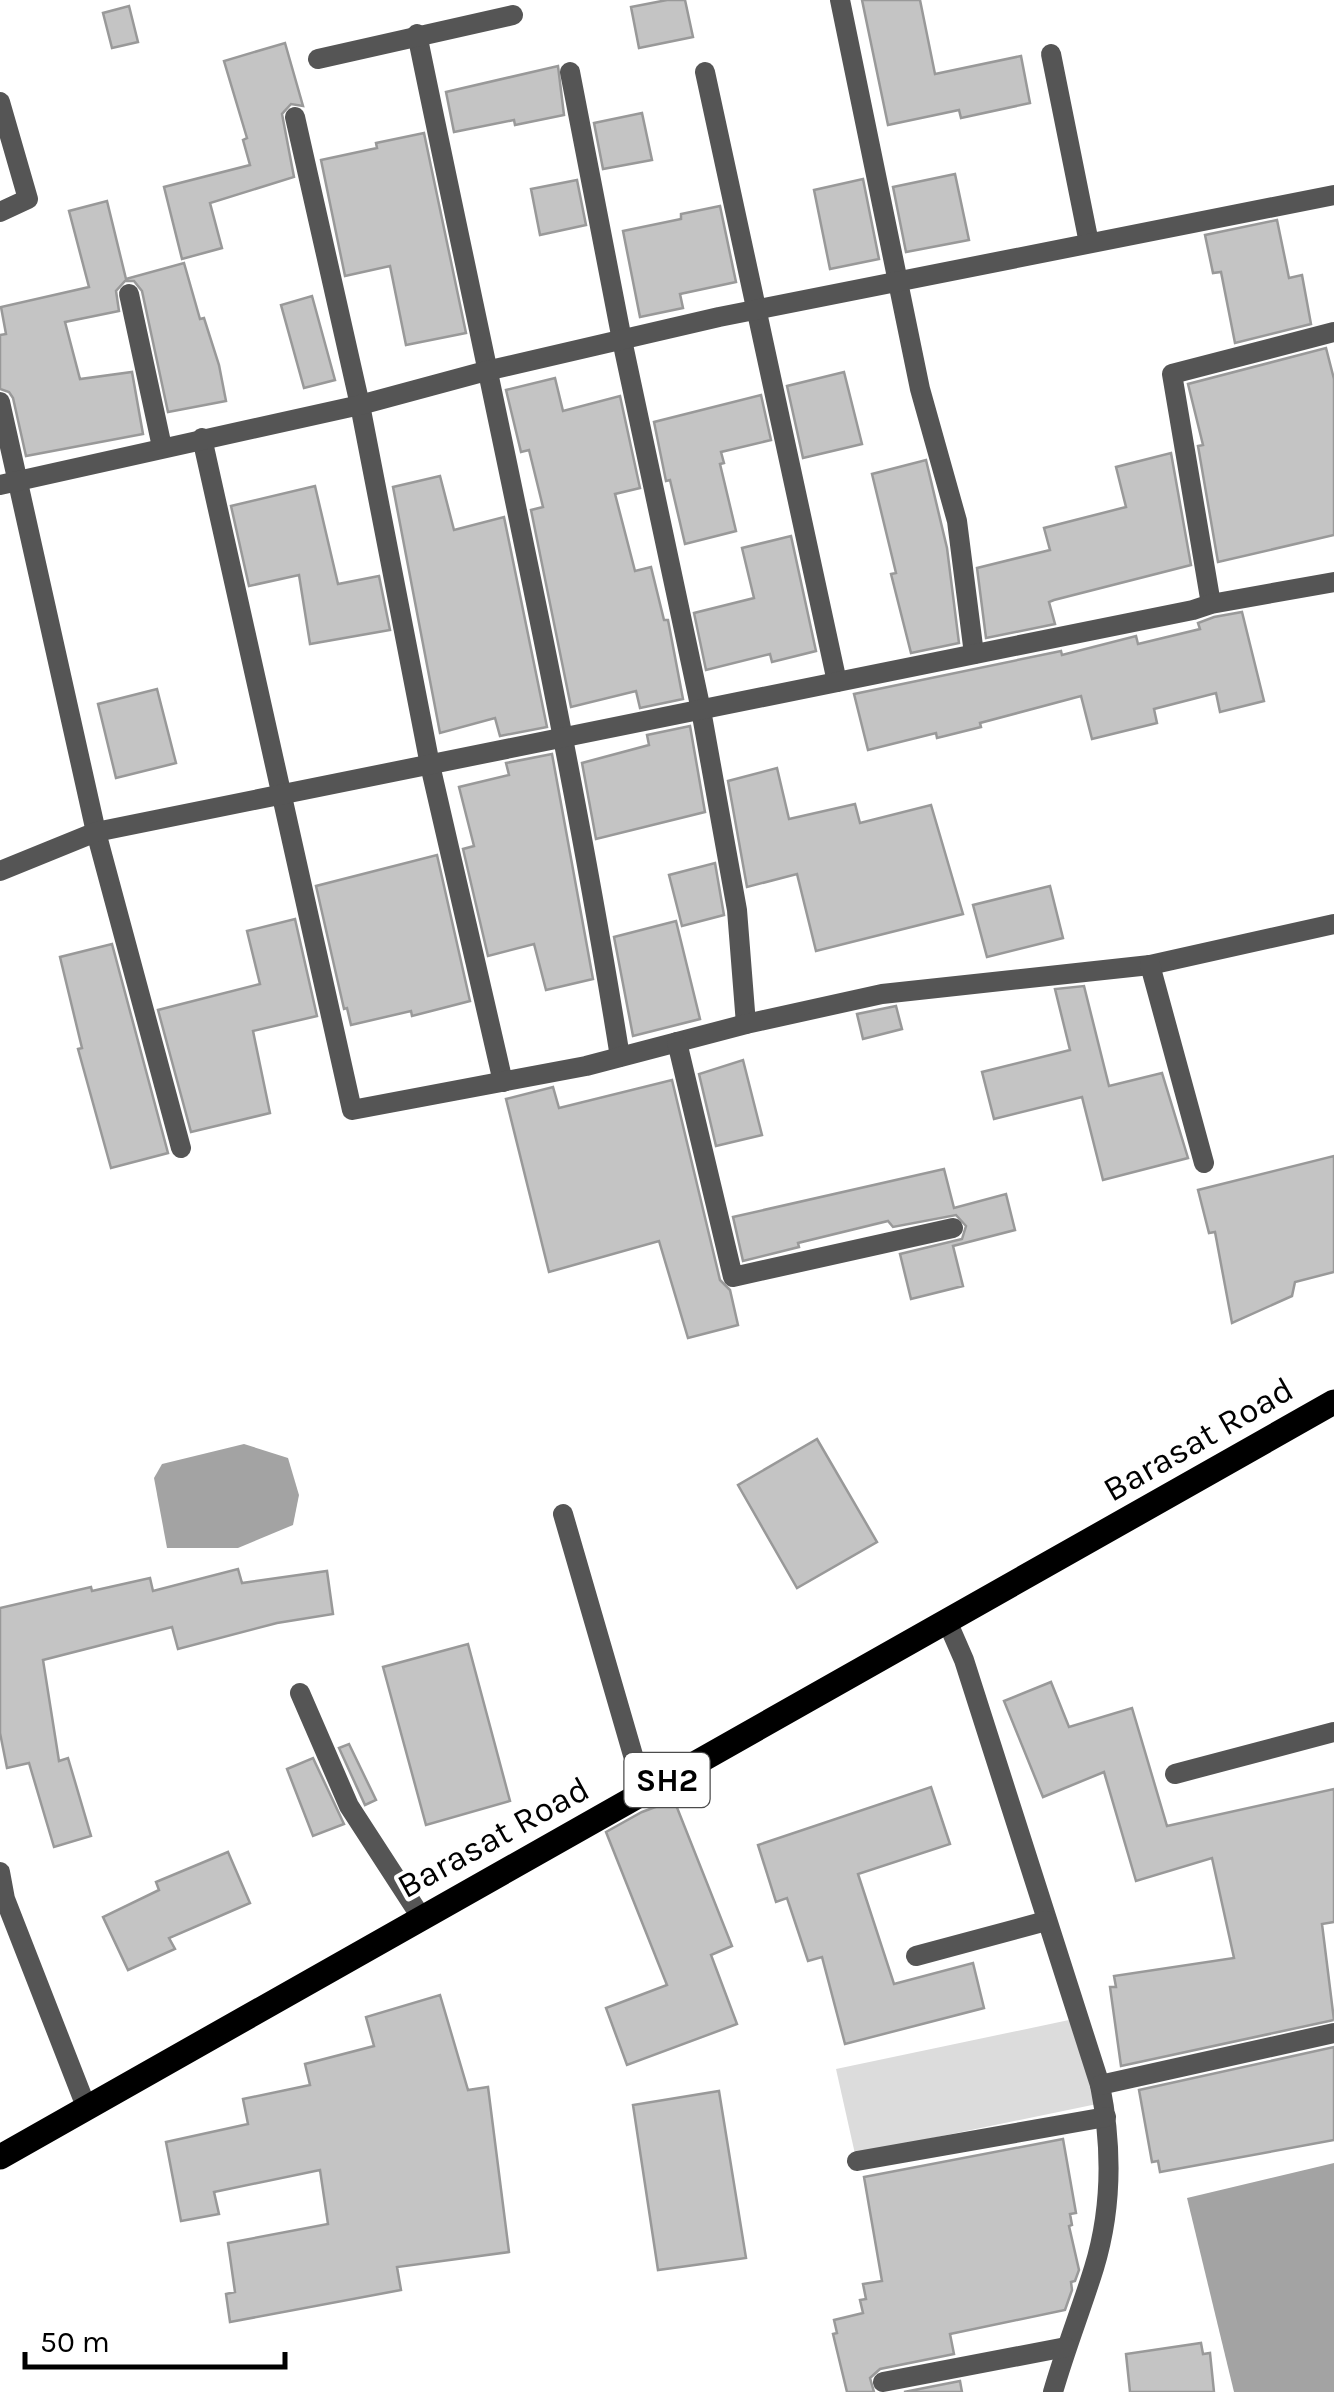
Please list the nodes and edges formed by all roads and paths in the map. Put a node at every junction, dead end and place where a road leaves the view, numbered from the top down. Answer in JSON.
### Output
{"nodes":[{"id":1,"x":840,"y":0,"type":"edge"},
{"id":2,"x":513,"y":15,"type":"dead end"},
{"id":3,"x":417,"y":34,"type":"junction"},
{"id":4,"x":1051,"y":54,"type":"dead end"},
{"id":5,"x":318,"y":59,"type":"dead end"},
{"id":6,"x":570,"y":72,"type":"dead end"},
{"id":7,"x":705,"y":72,"type":"dead end"},
{"id":8,"x":0,"y":102,"type":"edge"},
{"id":9,"x":295,"y":116,"type":"dead end"},
{"id":10,"x":1334,"y":195,"type":"edge"},
{"id":11,"x":0,"y":212,"type":"edge"},
{"id":12,"x":1089,"y":244,"type":"junction"},
{"id":13,"x":897,"y":282,"type":"junction"},
{"id":14,"x":129,"y":294,"type":"dead end"},
{"id":15,"x":758,"y":310,"type":"junction"},
{"id":16,"x":1334,"y":332,"type":"edge"},
{"id":17,"x":622,"y":340,"type":"junction"},
{"id":18,"x":486,"y":371,"type":"junction"},
{"id":19,"x":0,"y":402,"type":"edge"},
{"id":20,"x":360,"y":405,"type":"junction"},
{"id":21,"x":202,"y":438,"type":"junction"},
{"id":22,"x":162,"y":447,"type":"junction"},
{"id":23,"x":8,"y":483,"type":"edge"},
{"id":24,"x":1334,"y":582,"type":"edge"},
{"id":25,"x":1211,"y":604,"type":"junction"},
{"id":26,"x":974,"y":654,"type":"junction"},
{"id":27,"x":837,"y":682,"type":"junction"},
{"id":28,"x":701,"y":710,"type":"junction"},
{"id":29,"x":564,"y":738,"type":"junction"},
{"id":30,"x":430,"y":764,"type":"junction"},
{"id":31,"x":281,"y":794,"type":"junction"},
{"id":32,"x":96,"y":832,"type":"junction"},
{"id":33,"x":0,"y":871,"type":"edge"},
{"id":34,"x":1334,"y":924,"type":"edge"},
{"id":35,"x":1150,"y":965,"type":"junction"},
{"id":36,"x":746,"y":1024,"type":"junction"},
{"id":37,"x":678,"y":1042,"type":"junction"},
{"id":38,"x":620,"y":1057,"type":"junction"},
{"id":39,"x":504,"y":1082,"type":"junction"},
{"id":40,"x":182,"y":1148,"type":"dead end"},
{"id":41,"x":1204,"y":1164,"type":"dead end"},
{"id":42,"x":953,"y":1228,"type":"dead end"},
{"id":43,"x":1334,"y":1402,"type":"edge"},
{"id":44,"x":563,"y":1514,"type":"dead end"},
{"id":45,"x":947,"y":1621,"type":"junction"},
{"id":46,"x":300,"y":1693,"type":"dead end"},
{"id":47,"x":1334,"y":1732,"type":"edge"},
{"id":48,"x":1175,"y":1774,"type":"dead end"},
{"id":49,"x":644,"y":1792,"type":"junction"},
{"id":50,"x":0,"y":1872,"type":"edge"},
{"id":51,"x":421,"y":1917,"type":"junction"},
{"id":52,"x":1046,"y":1921,"type":"junction"},
{"id":53,"x":916,"y":1956,"type":"dead end"},
{"id":54,"x":1334,"y":2033,"type":"edge"},
{"id":55,"x":1100,"y":2085,"type":"junction"},
{"id":56,"x":87,"y":2109,"type":"junction"},
{"id":57,"x":1106,"y":2117,"type":"junction"},
{"id":58,"x":0,"y":2157,"type":"edge"},
{"id":59,"x":857,"y":2161,"type":"dead end"},
{"id":60,"x":1066,"y":2347,"type":"junction"},
{"id":61,"x":883,"y":2382,"type":"dead end"},
{"id":62,"x":1054,"y":2392,"type":"edge"}],
"edges":[{"from":1,"to":13,"type":"street"},
{"from":2,"to":3,"type":"street"},
{"from":3,"to":5,"type":"street"},
{"from":3,"to":18,"type":"street"},
{"from":4,"to":12,"type":"street"},
{"from":6,"to":17,"type":"street"},
{"from":7,"to":15,"type":"street"},
{"from":8,"to":11,"type":"street"},
{"from":9,"to":20,"type":"street"},
{"from":10,"to":12,"type":"street"},
{"from":12,"to":13,"type":"street"},
{"from":13,"to":15,"type":"street"},
{"from":13,"to":26,"type":"street"},
{"from":14,"to":22,"type":"street"},
{"from":15,"to":17,"type":"street"},
{"from":15,"to":27,"type":"street"},
{"from":16,"to":25,"type":"street"},
{"from":17,"to":18,"type":"street"},
{"from":17,"to":28,"type":"street"},
{"from":18,"to":20,"type":"street"},
{"from":18,"to":29,"type":"street"},
{"from":19,"to":23,"type":"street"},
{"from":20,"to":21,"type":"street"},
{"from":20,"to":30,"type":"street"},
{"from":21,"to":22,"type":"street"},
{"from":21,"to":31,"type":"street"},
{"from":22,"to":23,"type":"street"},
{"from":23,"to":32,"type":"street"},
{"from":24,"to":25,"type":"street"},
{"from":25,"to":26,"type":"street"},
{"from":26,"to":27,"type":"street"},
{"from":27,"to":28,"type":"street"},
{"from":28,"to":29,"type":"street"},
{"from":28,"to":36,"type":"street"},
{"from":29,"to":30,"type":"street"},
{"from":29,"to":38,"type":"street"},
{"from":30,"to":31,"type":"street"},
{"from":30,"to":39,"type":"street"},
{"from":31,"to":32,"type":"street"},
{"from":31,"to":39,"type":"street"},
{"from":32,"to":33,"type":"street"},
{"from":32,"to":40,"type":"street"},
{"from":34,"to":35,"type":"street"},
{"from":35,"to":36,"type":"street"},
{"from":35,"to":41,"type":"street"},
{"from":36,"to":37,"type":"street"},
{"from":37,"to":38,"type":"street"},
{"from":37,"to":42,"type":"street"},
{"from":38,"to":39,"type":"street"},
{"from":43,"to":45,"type":"main road","name":"Barasat Road","number":"SH2"},
{"from":44,"to":49,"type":"street"},
{"from":45,"to":49,"type":"main road","name":"Barasat Road","number":"SH2"},
{"from":45,"to":52,"type":"street"},
{"from":46,"to":51,"type":"street"},
{"from":47,"to":48,"type":"street"},
{"from":49,"to":51,"type":"main road","name":"Barasat Road","number":"SH2"},
{"from":50,"to":56,"type":"street"},
{"from":51,"to":56,"type":"main road","name":"Barasat Road","number":"SH2"},
{"from":52,"to":53,"type":"street"},
{"from":52,"to":55,"type":"street"},
{"from":54,"to":55,"type":"street"},
{"from":55,"to":57,"type":"street"},
{"from":56,"to":58,"type":"main road","name":"Barasat Road","number":"SH2"},
{"from":57,"to":59,"type":"street"},
{"from":57,"to":60,"type":"street"},
{"from":60,"to":61,"type":"street"},
{"from":60,"to":62,"type":"street"}]}
